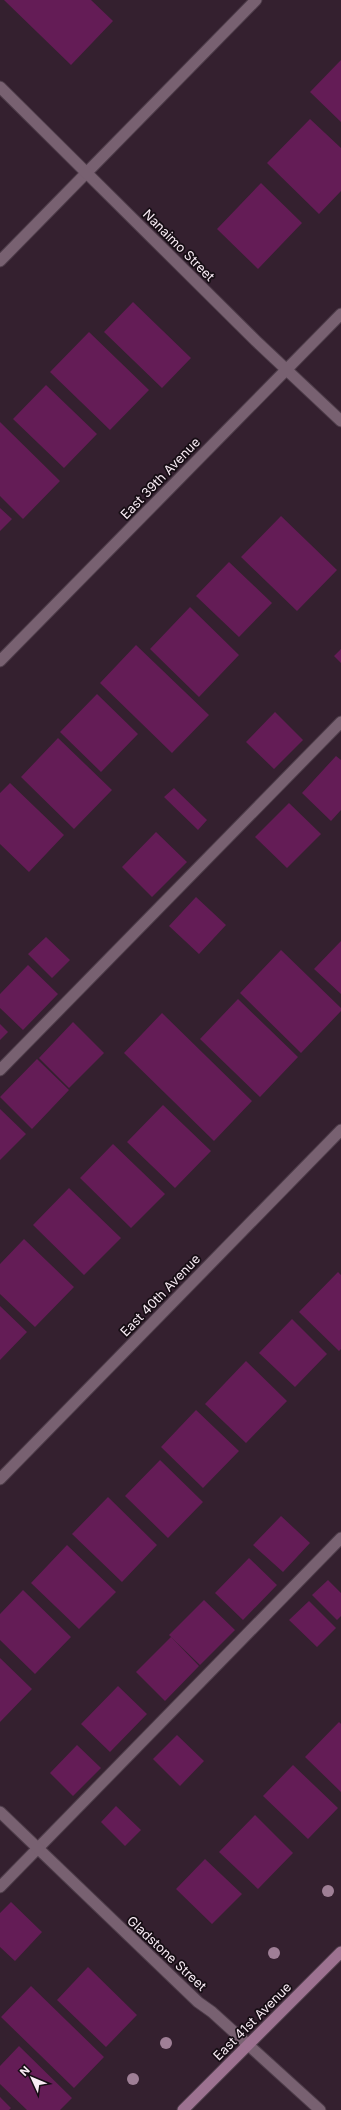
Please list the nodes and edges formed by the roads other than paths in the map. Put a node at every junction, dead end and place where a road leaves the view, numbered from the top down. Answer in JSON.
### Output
{"nodes":[{"id":1,"x":256,"y":0,"type":"edge"},
{"id":2,"x":0,"y":87,"type":"edge"},
{"id":3,"x":86,"y":173,"type":"junction"},
{"id":4,"x":0,"y":261,"type":"edge"},
{"id":5,"x":341,"y":314,"type":"edge"},
{"id":6,"x":286,"y":369,"type":"junction"},
{"id":7,"x":341,"y":421,"type":"edge"},
{"id":8,"x":0,"y":661,"type":"edge"},
{"id":9,"x":341,"y":722,"type":"edge"},
{"id":10,"x":0,"y":1070,"type":"edge"},
{"id":11,"x":341,"y":1130,"type":"edge"},
{"id":12,"x":0,"y":1479,"type":"edge"},
{"id":13,"x":341,"y":1538,"type":"edge"},
{"id":14,"x":0,"y":1812,"type":"edge"},
{"id":15,"x":37,"y":1849,"type":"junction"},
{"id":16,"x":0,"y":1887,"type":"edge"},
{"id":17,"x":341,"y":1952,"type":"edge"},
{"id":18,"x":248,"y":2045,"type":"junction"},
{"id":19,"x":183,"y":2110,"type":"edge"},
{"id":20,"x":320,"y":2110,"type":"edge"}],
"edges":[{"from":1,"to":3,"type":"street"},
{"from":2,"to":3,"type":"street","name":"Nanaimo Street"},
{"from":3,"to":4,"type":"street"},
{"from":3,"to":6,"type":"street","name":"Nanaimo Street"},
{"from":5,"to":6,"type":"street","name":"East 39th Avenue"},
{"from":6,"to":7,"type":"street","name":"Nanaimo Street"},
{"from":6,"to":8,"type":"street","name":"East 39th Avenue"},
{"from":9,"to":10,"type":"street"},
{"from":11,"to":12,"type":"street","name":"East 40th Avenue"},
{"from":13,"to":15,"type":"street"},
{"from":14,"to":15,"type":"street","name":"Gladstone Street"},
{"from":15,"to":16,"type":"street"},
{"from":15,"to":18,"type":"street","name":"Gladstone Street"},
{"from":17,"to":18,"type":"main road","name":"East 41st Avenue"},
{"from":18,"to":19,"type":"main road","name":"East 41st Avenue"},
{"from":18,"to":20,"type":"street","name":"Gladstone Street"}]}
